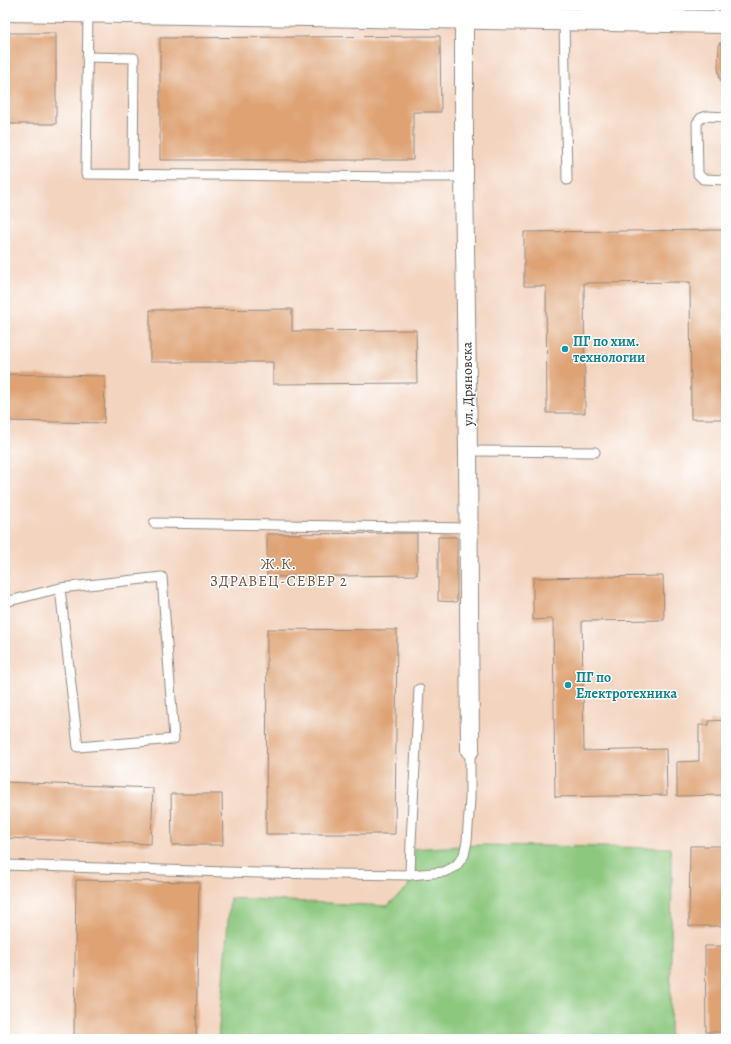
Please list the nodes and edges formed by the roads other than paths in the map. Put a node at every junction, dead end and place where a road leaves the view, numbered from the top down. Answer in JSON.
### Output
{"nodes":[{"id":1,"x":43,"y":8,"type":"edge"},
{"id":2,"x":5,"y":10,"type":"edge"},
{"id":3,"x":404,"y":11,"type":"edge"},
{"id":4,"x":88,"y":12,"type":"junction"},
{"id":5,"x":464,"y":17,"type":"junction"},
{"id":6,"x":564,"y":19,"type":"junction"},
{"id":7,"x":726,"y":22,"type":"edge"},
{"id":8,"x":87,"y":57,"type":"junction"},
{"id":9,"x":726,"y":117,"type":"edge"},
{"id":10,"x":133,"y":174,"type":"junction"},
{"id":11,"x":464,"y":177,"type":"junction"},
{"id":12,"x":567,"y":180,"type":"dead end"},
{"id":13,"x":726,"y":180,"type":"edge"},
{"id":14,"x":468,"y":451,"type":"junction"},
{"id":15,"x":595,"y":452,"type":"dead end"},
{"id":16,"x":154,"y":523,"type":"dead end"},
{"id":17,"x":469,"y":528,"type":"junction"},
{"id":18,"x":60,"y":588,"type":"junction"},
{"id":19,"x":5,"y":602,"type":"edge"},
{"id":20,"x":420,"y":689,"type":"dead end"},
{"id":21,"x":470,"y":750,"type":"joint"},
{"id":22,"x":5,"y":865,"type":"edge"},
{"id":23,"x":410,"y":875,"type":"junction"}],
"edges":[{"from":1,"to":2,"type":"street"},
{"from":1,"to":4,"type":"street"},
{"from":3,"to":4,"type":"street"},
{"from":3,"to":5,"type":"street"},
{"from":4,"to":8,"type":"lane"},
{"from":5,"to":6,"type":"street"},
{"from":5,"to":11,"type":"street","name":"ул. Дряновска"},
{"from":6,"to":7,"type":"street"},
{"from":6,"to":12,"type":"lane"},
{"from":8,"to":10,"type":"lane"},
{"from":8,"to":10,"type":"lane"},
{"from":9,"to":13,"type":"lane"},
{"from":10,"to":11,"type":"lane"},
{"from":11,"to":14,"type":"street","name":"ул. Дряновска"},
{"from":14,"to":15,"type":"lane"},
{"from":14,"to":17,"type":"street","name":"ул. Дряновска"},
{"from":16,"to":17,"type":"lane"},
{"from":17,"to":21,"type":"street","name":"ул. Дряновска"},
{"from":18,"to":18,"type":"lane"},
{"from":18,"to":19,"type":"lane"},
{"from":20,"to":23,"type":"lane"},
{"from":21,"to":23,"type":"lane"},
{"from":22,"to":23,"type":"lane"}]}
